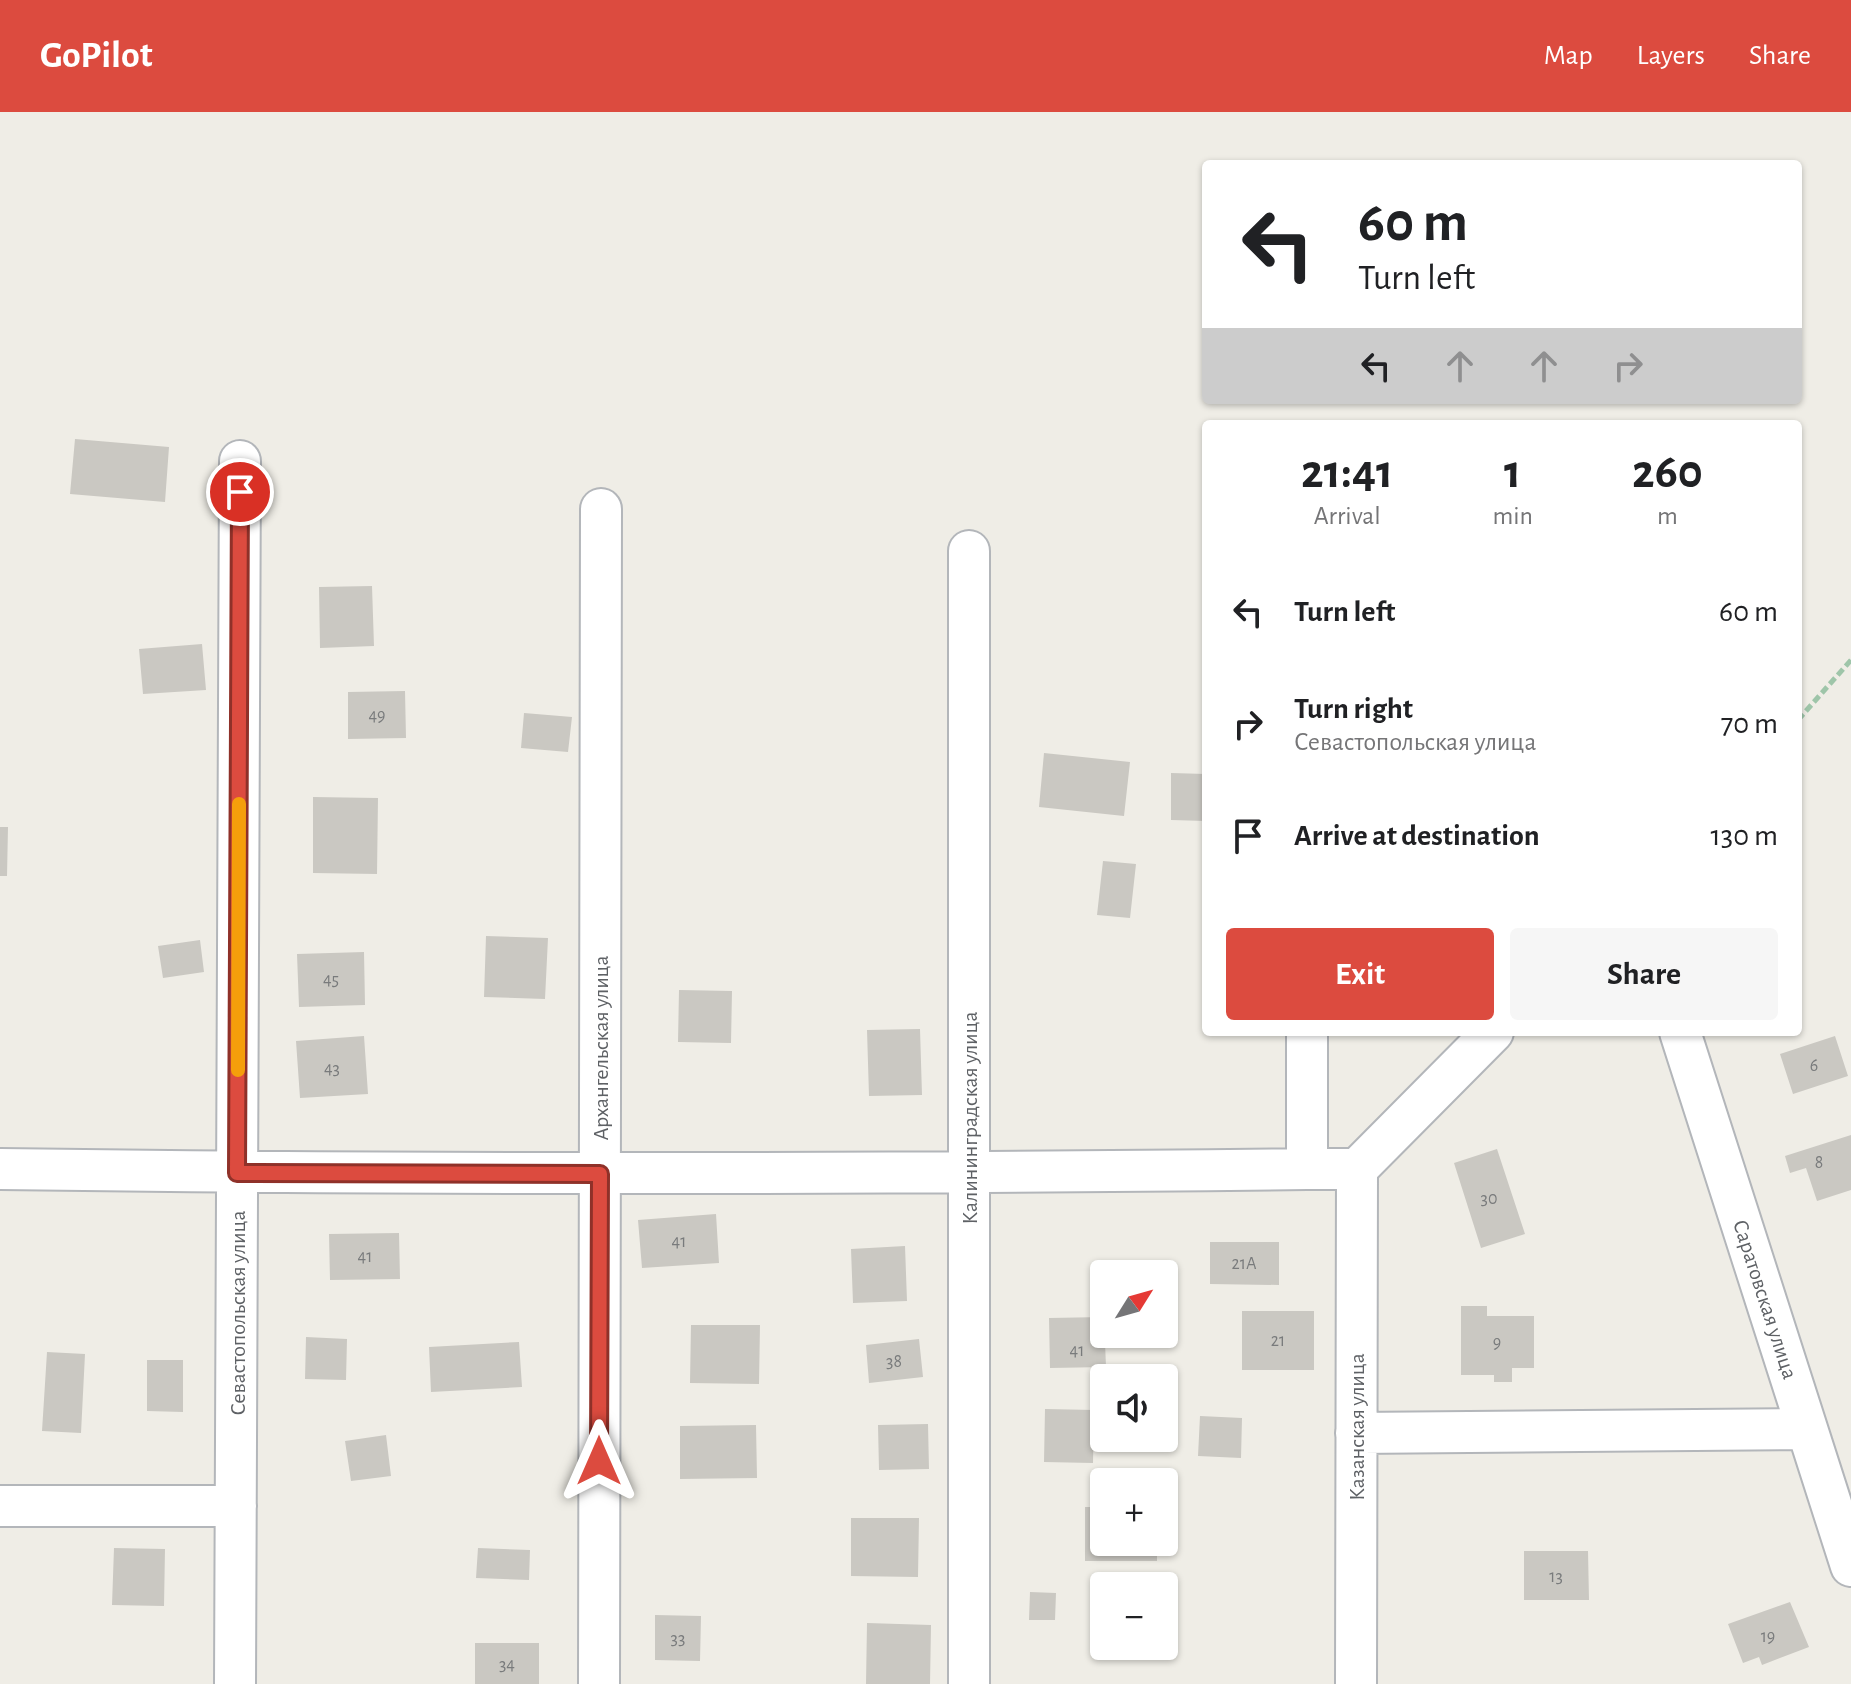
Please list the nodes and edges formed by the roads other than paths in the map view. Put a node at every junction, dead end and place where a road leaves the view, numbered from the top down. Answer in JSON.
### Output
{"nodes":[{"id":1,"x":240,"y":461,"type":"dead end"},
{"id":2,"x":601,"y":509,"type":"dead end"},
{"id":3,"x":969,"y":551,"type":"dead end"},
{"id":4,"x":1307,"y":1036,"type":"edge"},
{"id":5,"x":1489,"y":1036,"type":"edge"},
{"id":6,"x":1681,"y":1036,"type":"edge"},
{"id":7,"x":0,"y":1169,"type":"edge"},
{"id":8,"x":1307,"y":1169,"type":"junction"},
{"id":9,"x":1357,"y":1169,"type":"junction"},
{"id":10,"x":237,"y":1173,"type":"junction"},
{"id":11,"x":969,"y":1173,"type":"junction"},
{"id":12,"x":600,"y":1174,"type":"junction"},
{"id":13,"x":1807,"y":1429,"type":"junction"},
{"id":14,"x":1356,"y":1433,"type":"junction"},
{"id":15,"x":0,"y":1506,"type":"edge"},
{"id":16,"x":236,"y":1506,"type":"junction"},
{"id":17,"x":1851,"y":1566,"type":"edge"},
{"id":18,"x":235,"y":1684,"type":"edge"},
{"id":19,"x":599,"y":1684,"type":"edge"},
{"id":20,"x":969,"y":1684,"type":"edge"},
{"id":21,"x":1356,"y":1684,"type":"edge"}],
"edges":[{"from":1,"to":10,"type":"street","name":"Севастопольская улица"},
{"from":2,"to":12,"type":"street","name":"Архангельская улица"},
{"from":3,"to":11,"type":"street","name":"Калининградская улица"},
{"from":4,"to":8,"type":"street"},
{"from":5,"to":9,"type":"street"},
{"from":6,"to":13,"type":"street","name":"Саратовская улица"},
{"from":7,"to":10,"type":"street"},
{"from":8,"to":9,"type":"street"},
{"from":8,"to":11,"type":"street"},
{"from":9,"to":14,"type":"street","name":"Казанская улица"},
{"from":10,"to":12,"type":"street"},
{"from":10,"to":16,"type":"street","name":"Севастопольская улица"},
{"from":11,"to":12,"type":"street"},
{"from":11,"to":20,"type":"street","name":"Калининградская улица"},
{"from":12,"to":19,"type":"street","name":"Архангельская улица"},
{"from":13,"to":14,"type":"street"},
{"from":13,"to":17,"type":"street","name":"Саратовская улица"},
{"from":14,"to":21,"type":"street","name":"Казанская улица"},
{"from":15,"to":16,"type":"street"},
{"from":16,"to":18,"type":"street","name":"Севастопольская улица"}]}
